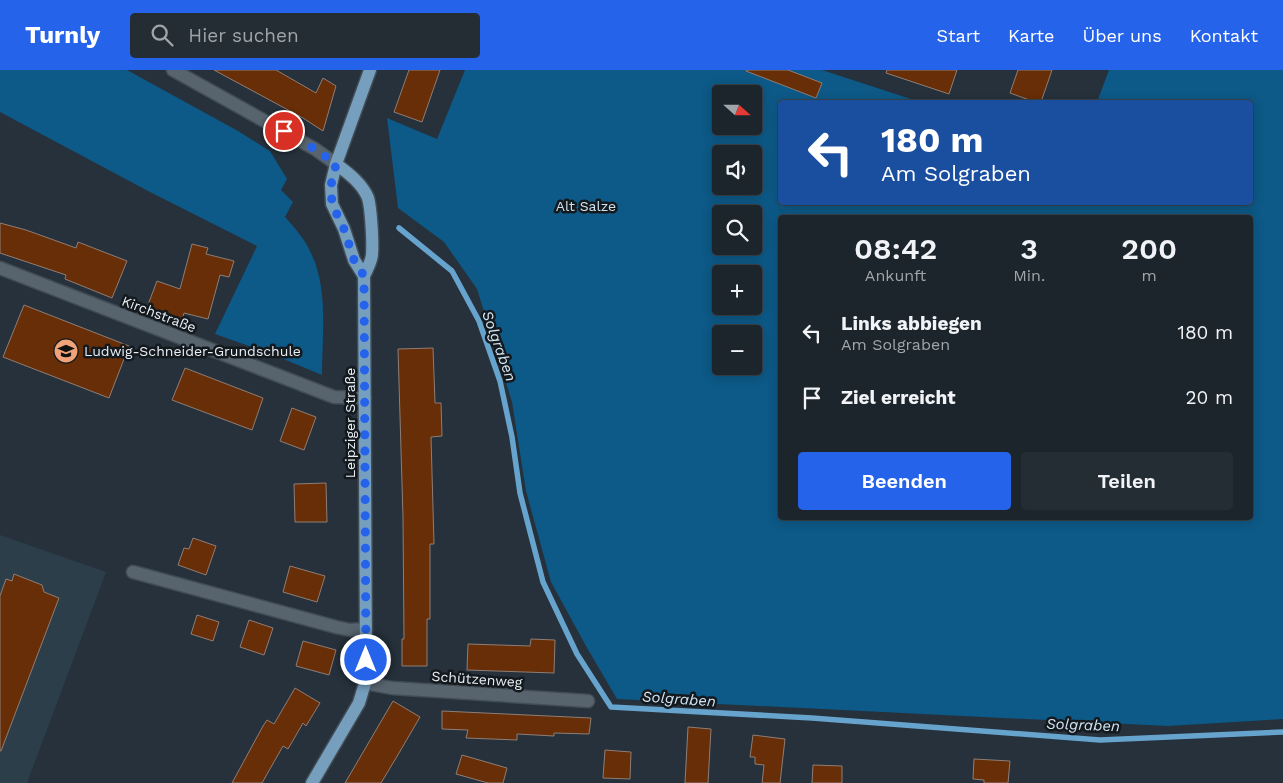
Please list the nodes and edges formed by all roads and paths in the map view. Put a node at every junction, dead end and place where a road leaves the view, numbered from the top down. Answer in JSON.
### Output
{"nodes":[{"id":1,"x":173,"y":70,"type":"edge"},
{"id":2,"x":370,"y":70,"type":"edge"},
{"id":3,"x":336,"y":164,"type":"junction"},
{"id":4,"x":0,"y":268,"type":"edge"},
{"id":5,"x":364,"y":276,"type":"junction"},
{"id":6,"x":365,"y":398,"type":"junction"},
{"id":7,"x":133,"y":572,"type":"dead end"},
{"id":8,"x":366,"y":629,"type":"junction"},
{"id":9,"x":365,"y":684,"type":"junction"},
{"id":10,"x":588,"y":701,"type":"dead end"},
{"id":11,"x":312,"y":783,"type":"edge"}],
"edges":[{"from":1,"to":3,"type":"street"},
{"from":2,"to":3,"type":"main road","name":"Leipziger Straße"},
{"from":3,"to":5,"type":"main road","name":"Leipziger Straße"},
{"from":3,"to":5,"type":"main road","name":"Leipziger Straße"},
{"from":4,"to":6,"type":"street","name":"Kirchstraße"},
{"from":5,"to":6,"type":"main road","name":"Leipziger Straße"},
{"from":6,"to":8,"type":"main road","name":"Leipziger Straße"},
{"from":7,"to":8,"type":"street"},
{"from":8,"to":9,"type":"main road","name":"Leipziger Straße"},
{"from":9,"to":10,"type":"street","name":"Schützenweg"},
{"from":9,"to":11,"type":"main road","name":"Leipziger Straße"}]}
